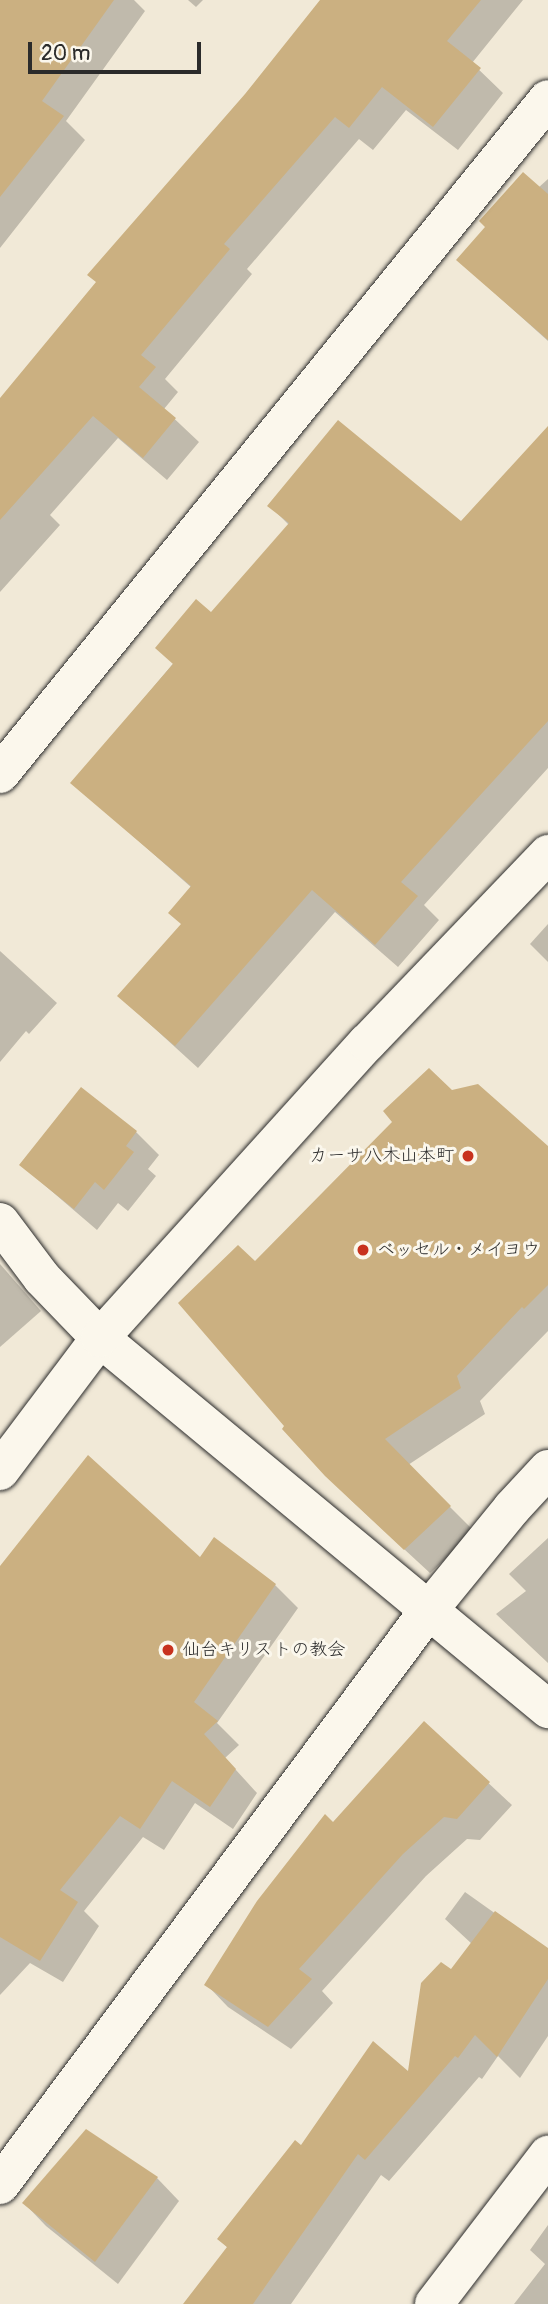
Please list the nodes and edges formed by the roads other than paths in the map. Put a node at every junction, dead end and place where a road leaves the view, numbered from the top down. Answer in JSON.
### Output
{"nodes":[{"id":1,"x":548,"y":99,"type":"edge"},
{"id":2,"x":0,"y":774,"type":"edge"},
{"id":3,"x":548,"y":854,"type":"edge"},
{"id":4,"x":0,"y":1222,"type":"edge"},
{"id":5,"x":100,"y":1338,"type":"junction"},
{"id":6,"x":548,"y":1469,"type":"edge"},
{"id":7,"x":0,"y":1471,"type":"edge"},
{"id":8,"x":428,"y":1611,"type":"junction"},
{"id":9,"x":548,"y":1709,"type":"edge"},
{"id":10,"x":548,"y":2155,"type":"edge"},
{"id":11,"x":0,"y":2185,"type":"edge"},
{"id":12,"x":435,"y":2304,"type":"edge"}],
"edges":[{"from":1,"to":2,"type":"street"},
{"from":3,"to":5,"type":"street"},
{"from":4,"to":5,"type":"street"},
{"from":5,"to":7,"type":"street"},
{"from":5,"to":8,"type":"street"},
{"from":6,"to":8,"type":"street"},
{"from":8,"to":9,"type":"street"},
{"from":8,"to":11,"type":"street"},
{"from":10,"to":12,"type":"street"}]}
